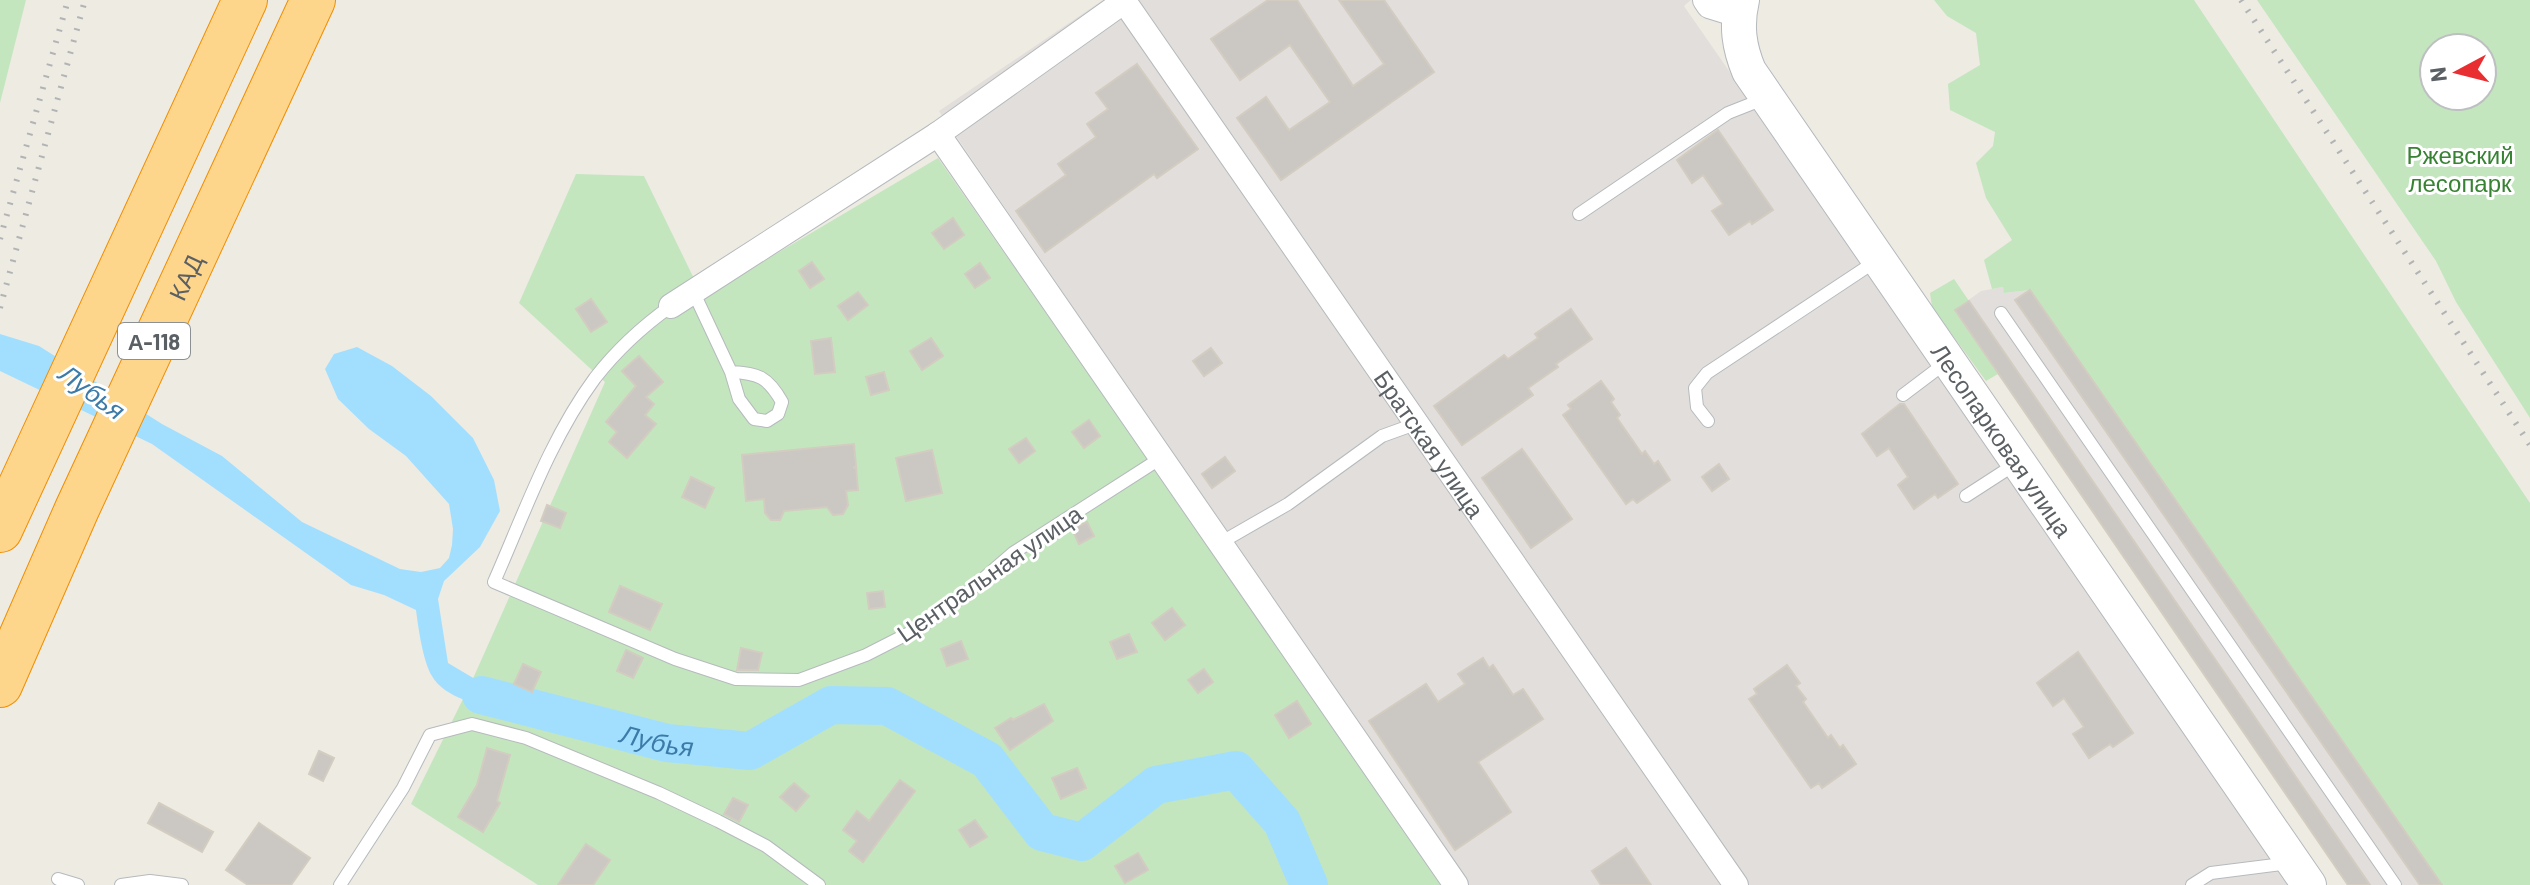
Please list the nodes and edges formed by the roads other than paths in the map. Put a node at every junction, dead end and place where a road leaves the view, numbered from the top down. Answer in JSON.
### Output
{"nodes":[{"id":1,"x":245,"y":0,"type":"edge"},
{"id":2,"x":313,"y":0,"type":"edge"},
{"id":3,"x":1705,"y":0,"type":"edge"},
{"id":4,"x":1125,"y":1,"type":"edge"},
{"id":5,"x":1740,"y":8,"type":"edge"},
{"id":6,"x":1767,"y":98,"type":"junction"},
{"id":7,"x":938,"y":134,"type":"junction"},
{"id":8,"x":1579,"y":214,"type":"dead end"},
{"id":9,"x":1879,"y":259,"type":"junction"},
{"id":10,"x":693,"y":291,"type":"junction"},
{"id":11,"x":671,"y":306,"type":"joint"},
{"id":12,"x":2001,"y":313,"type":"dead end"},
{"id":13,"x":1949,"y":361,"type":"junction"},
{"id":14,"x":731,"y":372,"type":"junction"},
{"id":15,"x":1903,"y":395,"type":"dead end"},
{"id":16,"x":1708,"y":421,"type":"dead end"},
{"id":17,"x":1418,"y":423,"type":"junction"},
{"id":18,"x":1161,"y":458,"type":"junction"},
{"id":19,"x":2019,"y":462,"type":"junction"},
{"id":20,"x":1966,"y":496,"type":"dead end"},
{"id":21,"x":0,"y":530,"type":"edge"},
{"id":22,"x":1220,"y":543,"type":"junction"},
{"id":23,"x":0,"y":685,"type":"edge"},
{"id":24,"x":2301,"y":874,"type":"edge"},
{"id":25,"x":58,"y":879,"type":"dead end"},
{"id":26,"x":78,"y":885,"type":"edge"},
{"id":27,"x":121,"y":885,"type":"edge"},
{"id":28,"x":182,"y":885,"type":"edge"},
{"id":29,"x":340,"y":885,"type":"edge"},
{"id":30,"x":819,"y":885,"type":"edge"},
{"id":31,"x":1456,"y":885,"type":"edge"},
{"id":32,"x":1736,"y":885,"type":"edge"},
{"id":33,"x":2192,"y":885,"type":"edge"},
{"id":34,"x":2395,"y":885,"type":"edge"}],
"edges":[{"from":1,"to":21,"type":"highway","number":"А-118"},
{"from":2,"to":23,"type":"highway","name":"КАД","number":"А-118"},
{"from":3,"to":5,"type":"street","name":"Лесопарковая улица"},
{"from":4,"to":7,"type":"street"},
{"from":4,"to":17,"type":"street","name":"Братская улица"},
{"from":5,"to":6,"type":"street","name":"Лесопарковая улица"},
{"from":6,"to":8,"type":"lane"},
{"from":6,"to":9,"type":"street","name":"Лесопарковая улица"},
{"from":7,"to":10,"type":"street"},
{"from":7,"to":18,"type":"street"},
{"from":9,"to":13,"type":"street","name":"Лесопарковая улица"},
{"from":9,"to":16,"type":"lane"},
{"from":10,"to":11,"type":"street"},
{"from":10,"to":14,"type":"lane"},
{"from":11,"to":18,"type":"lane","name":"Центральная улица"},
{"from":12,"to":34,"type":"lane"},
{"from":13,"to":15,"type":"lane"},
{"from":13,"to":19,"type":"street","name":"Лесопарковая улица"},
{"from":14,"to":14,"type":"lane"},
{"from":17,"to":22,"type":"lane"},
{"from":17,"to":32,"type":"street","name":"Братская улица"},
{"from":18,"to":22,"type":"street"},
{"from":19,"to":20,"type":"lane"},
{"from":19,"to":24,"type":"street","name":"Лесопарковая улица"},
{"from":22,"to":31,"type":"street"},
{"from":24,"to":33,"type":"lane"},
{"from":25,"to":26,"type":"lane"},
{"from":27,"to":28,"type":"lane"},
{"from":29,"to":30,"type":"lane"}]}
